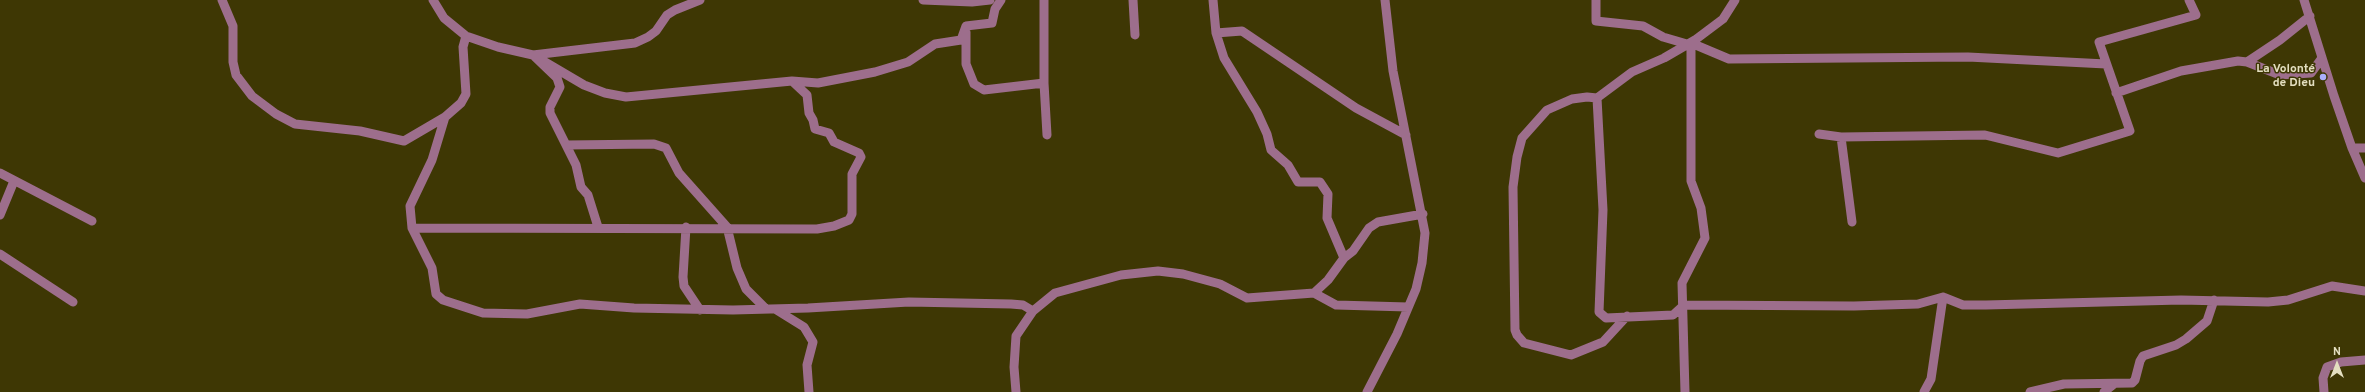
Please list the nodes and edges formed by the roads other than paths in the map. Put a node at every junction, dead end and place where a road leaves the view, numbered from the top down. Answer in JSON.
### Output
{"nodes":[{"id":1,"x":222,"y":0,"type":"edge"},
{"id":2,"x":433,"y":0,"type":"edge"},
{"id":3,"x":700,"y":0,"type":"edge"},
{"id":4,"x":923,"y":0,"type":"edge"},
{"id":5,"x":990,"y":0,"type":"edge"},
{"id":6,"x":1001,"y":0,"type":"edge"},
{"id":7,"x":1044,"y":0,"type":"edge"},
{"id":8,"x":1133,"y":0,"type":"edge"},
{"id":9,"x":1213,"y":0,"type":"edge"},
{"id":10,"x":1385,"y":0,"type":"edge"},
{"id":11,"x":1596,"y":0,"type":"edge"},
{"id":12,"x":1735,"y":0,"type":"edge"},
{"id":13,"x":2189,"y":0,"type":"edge"},
{"id":14,"x":2304,"y":0,"type":"edge"},
{"id":15,"x":2310,"y":16,"type":"junction"},
{"id":16,"x":966,"y":26,"type":"junction"},
{"id":17,"x":1216,"y":33,"type":"junction"},
{"id":18,"x":1135,"y":35,"type":"dead end"},
{"id":19,"x":466,"y":36,"type":"junction"},
{"id":20,"x":1687,"y":44,"type":"junction"},
{"id":21,"x":533,"y":55,"type":"junction"},
{"id":22,"x":2322,"y":58,"type":"junction"},
{"id":23,"x":2247,"y":62,"type":"junction"},
{"id":24,"x":2106,"y":64,"type":"junction"},
{"id":25,"x":792,"y":81,"type":"junction"},
{"id":26,"x":1044,"y":83,"type":"junction"},
{"id":27,"x":2116,"y":93,"type":"junction"},
{"id":28,"x":1597,"y":98,"type":"junction"},
{"id":29,"x":445,"y":117,"type":"junction"},
{"id":30,"x":1047,"y":134,"type":"dead end"},
{"id":31,"x":1819,"y":134,"type":"dead end"},
{"id":32,"x":1406,"y":135,"type":"junction"},
{"id":33,"x":1841,"y":137,"type":"junction"},
{"id":34,"x":566,"y":145,"type":"junction"},
{"id":35,"x":2352,"y":148,"type":"junction"},
{"id":36,"x":2365,"y":148,"type":"edge"},
{"id":37,"x":0,"y":173,"type":"edge"},
{"id":38,"x":2365,"y":178,"type":"edge"},
{"id":39,"x":14,"y":181,"type":"junction"},
{"id":40,"x":1423,"y":214,"type":"junction"},
{"id":41,"x":0,"y":215,"type":"edge"},
{"id":42,"x":92,"y":221,"type":"dead end"},
{"id":43,"x":1852,"y":222,"type":"dead end"},
{"id":44,"x":598,"y":227,"type":"junction"},
{"id":45,"x":686,"y":227,"type":"junction"},
{"id":46,"x":727,"y":227,"type":"junction"},
{"id":47,"x":412,"y":228,"type":"junction"},
{"id":48,"x":0,"y":254,"type":"edge"},
{"id":49,"x":1344,"y":258,"type":"junction"},
{"id":50,"x":2365,"y":291,"type":"edge"},
{"id":51,"x":1314,"y":293,"type":"junction"},
{"id":52,"x":1943,"y":297,"type":"junction"},
{"id":53,"x":2214,"y":300,"type":"junction"},
{"id":54,"x":73,"y":302,"type":"dead end"},
{"id":55,"x":1684,"y":304,"type":"junction"},
{"id":56,"x":1408,"y":307,"type":"junction"},
{"id":57,"x":770,"y":309,"type":"junction"},
{"id":58,"x":700,"y":310,"type":"junction"},
{"id":59,"x":1033,"y":311,"type":"junction"},
{"id":60,"x":1627,"y":316,"type":"junction"},
{"id":61,"x":2365,"y":360,"type":"edge"},
{"id":62,"x":2114,"y":384,"type":"junction"},
{"id":63,"x":2037,"y":391,"type":"edge"},
{"id":64,"x":810,"y":392,"type":"edge"},
{"id":65,"x":1016,"y":392,"type":"edge"},
{"id":66,"x":1367,"y":392,"type":"edge"},
{"id":67,"x":1685,"y":392,"type":"edge"},
{"id":68,"x":1924,"y":392,"type":"edge"},
{"id":69,"x":2104,"y":392,"type":"edge"},
{"id":70,"x":2324,"y":392,"type":"edge"}],
"edges":[{"from":1,"to":29,"type":"street"},
{"from":2,"to":19,"type":"street"},
{"from":3,"to":21,"type":"street"},
{"from":4,"to":5,"type":"street"},
{"from":6,"to":16,"type":"street"},
{"from":7,"to":26,"type":"street"},
{"from":8,"to":18,"type":"street"},
{"from":9,"to":17,"type":"street"},
{"from":10,"to":32,"type":"street"},
{"from":11,"to":20,"type":"street"},
{"from":12,"to":20,"type":"street"},
{"from":13,"to":24,"type":"street"},
{"from":14,"to":15,"type":"street"},
{"from":15,"to":22,"type":"street"},
{"from":15,"to":23,"type":"street"},
{"from":16,"to":25,"type":"street"},
{"from":16,"to":26,"type":"street"},
{"from":17,"to":32,"type":"street"},
{"from":17,"to":49,"type":"street"},
{"from":19,"to":21,"type":"street"},
{"from":19,"to":29,"type":"street"},
{"from":20,"to":28,"type":"street"},
{"from":21,"to":25,"type":"street"},
{"from":21,"to":34,"type":"street"},
{"from":22,"to":23,"type":"street"},
{"from":22,"to":35,"type":"street"},
{"from":23,"to":27,"type":"street"},
{"from":24,"to":27,"type":"street"},
{"from":24,"to":55,"type":"street"},
{"from":25,"to":46,"type":"street"},
{"from":26,"to":30,"type":"street"},
{"from":27,"to":33,"type":"street"},
{"from":28,"to":60,"type":"street"},
{"from":28,"to":60,"type":"street"},
{"from":29,"to":47,"type":"street"},
{"from":31,"to":33,"type":"street"},
{"from":32,"to":40,"type":"street"},
{"from":33,"to":43,"type":"street"},
{"from":34,"to":44,"type":"street"},
{"from":34,"to":46,"type":"street"},
{"from":35,"to":36,"type":"street"},
{"from":35,"to":38,"type":"street"},
{"from":37,"to":39,"type":"street"},
{"from":39,"to":41,"type":"street"},
{"from":39,"to":42,"type":"street"},
{"from":40,"to":49,"type":"street"},
{"from":40,"to":56,"type":"street"},
{"from":44,"to":45,"type":"street"},
{"from":44,"to":47,"type":"street"},
{"from":45,"to":46,"type":"street"},
{"from":45,"to":58,"type":"street"},
{"from":46,"to":57,"type":"street"},
{"from":47,"to":58,"type":"street"},
{"from":48,"to":54,"type":"street"},
{"from":49,"to":51,"type":"street"},
{"from":50,"to":53,"type":"street"},
{"from":51,"to":56,"type":"street"},
{"from":51,"to":59,"type":"street"},
{"from":52,"to":53,"type":"street"},
{"from":52,"to":55,"type":"street"},
{"from":52,"to":68,"type":"street"},
{"from":53,"to":62,"type":"street"},
{"from":55,"to":60,"type":"street"},
{"from":55,"to":67,"type":"street"},
{"from":56,"to":66,"type":"street"},
{"from":57,"to":58,"type":"street"},
{"from":57,"to":59,"type":"street"},
{"from":57,"to":64,"type":"street"},
{"from":59,"to":65,"type":"street"},
{"from":61,"to":70,"type":"street"},
{"from":62,"to":63,"type":"street"},
{"from":62,"to":69,"type":"street"}]}
